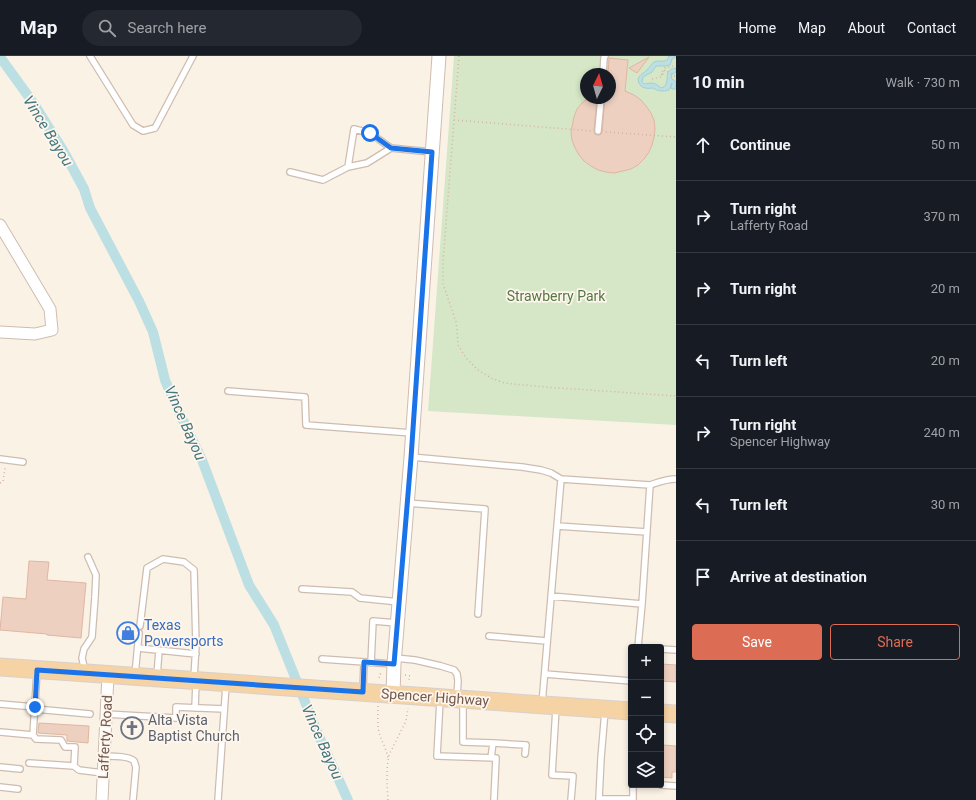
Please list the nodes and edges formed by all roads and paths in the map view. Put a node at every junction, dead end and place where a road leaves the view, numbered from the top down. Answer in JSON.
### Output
{"nodes":[{"id":1,"x":90,"y":56,"type":"edge"},
{"id":2,"x":193,"y":56,"type":"edge"},
{"id":3,"x":439,"y":56,"type":"edge"},
{"id":4,"x":459,"y":56,"type":"edge"},
{"id":5,"x":605,"y":56,"type":"edge"},
{"id":6,"x":673,"y":66,"type":"dead end"},
{"id":7,"x":603,"y":68,"type":"edge"},
{"id":8,"x":662,"y":75,"type":"junction"},
{"id":9,"x":676,"y":77,"type":"edge"},
{"id":10,"x":652,"y":78,"type":"dead end"},
{"id":11,"x":600,"y":104,"type":"edge"},
{"id":12,"x":454,"y":120,"type":"junction"},
{"id":13,"x":598,"y":131,"type":"junction"},
{"id":14,"x":676,"y":137,"type":"edge"},
{"id":15,"x":391,"y":148,"type":"junction"},
{"id":16,"x":432,"y":152,"type":"junction"},
{"id":17,"x":348,"y":168,"type":"junction"},
{"id":18,"x":290,"y":172,"type":"dead end"},
{"id":19,"x":0,"y":225,"type":"edge"},
{"id":20,"x":0,"y":332,"type":"edge"},
{"id":21,"x":228,"y":391,"type":"dead end"},
{"id":22,"x":676,"y":396,"type":"edge"},
{"id":23,"x":412,"y":433,"type":"junction"},
{"id":24,"x":411,"y":458,"type":"junction"},
{"id":25,"x":3,"y":460,"type":"edge"},
{"id":26,"x":24,"y":462,"type":"dead end"},
{"id":27,"x":561,"y":479,"type":"junction"},
{"id":28,"x":676,"y":479,"type":"edge"},
{"id":29,"x":0,"y":482,"type":"edge"},
{"id":30,"x":650,"y":485,"type":"junction"},
{"id":31,"x":407,"y":503,"type":"junction"},
{"id":32,"x":557,"y":526,"type":"junction"},
{"id":33,"x":647,"y":532,"type":"junction"},
{"id":34,"x":88,"y":557,"type":"dead end"},
{"id":35,"x":302,"y":589,"type":"dead end"},
{"id":36,"x":551,"y":596,"type":"junction"},
{"id":37,"x":399,"y":602,"type":"junction"},
{"id":38,"x":642,"y":604,"type":"junction"},
{"id":39,"x":478,"y":614,"type":"dead end"},
{"id":40,"x":398,"y":623,"type":"junction"},
{"id":41,"x":140,"y":626,"type":"dead end"},
{"id":42,"x":139,"y":633,"type":"dead end"},
{"id":43,"x":489,"y":636,"type":"dead end"},
{"id":44,"x":547,"y":641,"type":"junction"},
{"id":45,"x":638,"y":644,"type":"edge"},
{"id":46,"x":138,"y":648,"type":"junction"},
{"id":47,"x":664,"y":649,"type":"edge"},
{"id":48,"x":158,"y":650,"type":"junction"},
{"id":49,"x":676,"y":650,"type":"edge"},
{"id":50,"x":196,"y":654,"type":"junction"},
{"id":51,"x":322,"y":659,"type":"dead end"},
{"id":52,"x":394,"y":661,"type":"junction"},
{"id":53,"x":364,"y":662,"type":"junction"},
{"id":54,"x":371,"y":663,"type":"junction"},
{"id":55,"x":0,"y":667,"type":"edge"},
{"id":56,"x":37,"y":670,"type":"junction"},
{"id":57,"x":85,"y":673,"type":"junction"},
{"id":58,"x":380,"y":674,"type":"dead end"},
{"id":59,"x":545,"y":674,"type":"junction"},
{"id":60,"x":108,"y":675,"type":"junction"},
{"id":61,"x":405,"y":675,"type":"dead end"},
{"id":62,"x":135,"y":676,"type":"junction"},
{"id":63,"x":156,"y":678,"type":"junction"},
{"id":64,"x":379,"y":678,"type":"dead end"},
{"id":65,"x":409,"y":680,"type":"dead end"},
{"id":66,"x":195,"y":681,"type":"junction"},
{"id":67,"x":628,"y":681,"type":"edge"},
{"id":68,"x":226,"y":683,"type":"junction"},
{"id":69,"x":363,"y":692,"type":"junction"},
{"id":70,"x":393,"y":694,"type":"junction"},
{"id":71,"x":453,"y":698,"type":"junction"},
{"id":72,"x":0,"y":704,"type":"edge"},
{"id":73,"x":549,"y":705,"type":"junction"},
{"id":74,"x":35,"y":708,"type":"junction"},
{"id":75,"x":195,"y":708,"type":"junction"},
{"id":76,"x":224,"y":709,"type":"junction"},
{"id":77,"x":605,"y":709,"type":"junction"},
{"id":78,"x":628,"y":711,"type":"edge"},
{"id":79,"x":378,"y":713,"type":"dead end"},
{"id":80,"x":664,"y":713,"type":"edge"},
{"id":81,"x":90,"y":714,"type":"dead end"},
{"id":82,"x":106,"y":714,"type":"junction"},
{"id":83,"x":676,"y":714,"type":"edge"},
{"id":84,"x":408,"y":715,"type":"dead end"},
{"id":85,"x":0,"y":732,"type":"edge"},
{"id":86,"x":33,"y":735,"type":"junction"},
{"id":87,"x":493,"y":743,"type":"junction"},
{"id":88,"x":525,"y":754,"type":"dead end"},
{"id":89,"x":104,"y":756,"type":"junction"},
{"id":90,"x":491,"y":758,"type":"junction"},
{"id":91,"x":388,"y":761,"type":"junction"},
{"id":92,"x":29,"y":763,"type":"dead end"},
{"id":93,"x":74,"y":766,"type":"junction"},
{"id":94,"x":0,"y":767,"type":"edge"},
{"id":95,"x":20,"y":769,"type":"dead end"},
{"id":96,"x":103,"y":773,"type":"junction"},
{"id":97,"x":664,"y":785,"type":"edge"},
{"id":98,"x":676,"y":786,"type":"edge"},
{"id":99,"x":0,"y":787,"type":"edge"},
{"id":100,"x":633,"y":788,"type":"edge"},
{"id":101,"x":18,"y":789,"type":"dead end"},
{"id":102,"x":102,"y":800,"type":"edge"},
{"id":103,"x":132,"y":800,"type":"edge"},
{"id":104,"x":218,"y":800,"type":"edge"},
{"id":105,"x":388,"y":800,"type":"edge"},
{"id":106,"x":494,"y":800,"type":"edge"},
{"id":107,"x":571,"y":800,"type":"edge"}],
"edges":[{"from":1,"to":2,"type":"lane"},
{"from":3,"to":16,"type":"street"},
{"from":4,"to":12,"type":"path"},
{"from":5,"to":7,"type":"lane"},
{"from":6,"to":8,"type":"path"},
{"from":8,"to":9,"type":"path"},
{"from":8,"to":10,"type":"path"},
{"from":11,"to":13,"type":"lane"},
{"from":12,"to":13,"type":"path"},
{"from":12,"to":22,"type":"path"},
{"from":13,"to":14,"type":"path"},
{"from":15,"to":16,"type":"lane"},
{"from":15,"to":17,"type":"lane"},
{"from":15,"to":17,"type":"lane"},
{"from":16,"to":23,"type":"street"},
{"from":17,"to":18,"type":"lane"},
{"from":19,"to":20,"type":"street"},
{"from":21,"to":23,"type":"lane"},
{"from":23,"to":24,"type":"street"},
{"from":24,"to":27,"type":"lane"},
{"from":24,"to":31,"type":"street"},
{"from":25,"to":26,"type":"lane"},
{"from":25,"to":29,"type":"path"},
{"from":27,"to":30,"type":"lane"},
{"from":27,"to":32,"type":"lane"},
{"from":28,"to":30,"type":"lane"},
{"from":30,"to":33,"type":"lane"},
{"from":31,"to":37,"type":"street"},
{"from":31,"to":39,"type":"lane"},
{"from":32,"to":33,"type":"lane"},
{"from":32,"to":36,"type":"lane"},
{"from":33,"to":38,"type":"lane"},
{"from":34,"to":57,"type":"lane"},
{"from":35,"to":37,"type":"lane"},
{"from":36,"to":38,"type":"lane"},
{"from":36,"to":44,"type":"lane"},
{"from":37,"to":40,"type":"street"},
{"from":38,"to":45,"type":"lane"},
{"from":40,"to":52,"type":"street"},
{"from":40,"to":54,"type":"lane"},
{"from":41,"to":50,"type":"lane"},
{"from":42,"to":46,"type":"lane"},
{"from":43,"to":44,"type":"lane"},
{"from":44,"to":59,"type":"lane"},
{"from":46,"to":48,"type":"lane"},
{"from":46,"to":62,"type":"lane"},
{"from":47,"to":49,"type":"lane"},
{"from":48,"to":50,"type":"lane"},
{"from":48,"to":63,"type":"lane"},
{"from":50,"to":66,"type":"lane"},
{"from":51,"to":53,"type":"lane"},
{"from":52,"to":54,"type":"lane"},
{"from":52,"to":70,"type":"street"},
{"from":52,"to":71,"type":"lane"},
{"from":53,"to":54,"type":"lane"},
{"from":53,"to":69,"type":"lane"},
{"from":55,"to":56,"type":"main road","name":"Spencer Highway"},
{"from":56,"to":57,"type":"main road","name":"Spencer Highway"},
{"from":56,"to":74,"type":"lane"},
{"from":57,"to":60,"type":"main road","name":"Spencer Highway"},
{"from":58,"to":64,"type":"path"},
{"from":59,"to":67,"type":"lane"},
{"from":59,"to":73,"type":"lane"},
{"from":60,"to":62,"type":"main road","name":"Spencer Highway"},
{"from":60,"to":82,"type":"street","name":"Lafferty Road"},
{"from":61,"to":65,"type":"path"},
{"from":62,"to":63,"type":"main road","name":"Spencer Highway"},
{"from":63,"to":66,"type":"main road","name":"Spencer Highway"},
{"from":66,"to":68,"type":"main road","name":"Spencer Highway"},
{"from":66,"to":75,"type":"lane"},
{"from":68,"to":69,"type":"main road","name":"Spencer Highway"},
{"from":68,"to":76,"type":"lane"},
{"from":69,"to":70,"type":"main road","name":"Spencer Highway"},
{"from":70,"to":71,"type":"main road","name":"Spencer Highway"},
{"from":71,"to":73,"type":"main road","name":"Spencer Highway"},
{"from":71,"to":87,"type":"lane"},
{"from":71,"to":90,"type":"lane"},
{"from":72,"to":74,"type":"lane"},
{"from":73,"to":77,"type":"main road","name":"Spencer Highway"},
{"from":73,"to":107,"type":"lane"},
{"from":74,"to":81,"type":"lane"},
{"from":74,"to":86,"type":"lane"},
{"from":75,"to":76,"type":"lane"},
{"from":75,"to":82,"type":"lane"},
{"from":76,"to":104,"type":"lane"},
{"from":77,"to":78,"type":"main road","name":"Spencer Highway"},
{"from":77,"to":100,"type":"lane"},
{"from":79,"to":91,"type":"path"},
{"from":80,"to":83,"type":"main road"},
{"from":82,"to":89,"type":"street","name":"Lafferty Road"},
{"from":84,"to":91,"type":"path"},
{"from":85,"to":86,"type":"lane"},
{"from":86,"to":93,"type":"lane"},
{"from":87,"to":88,"type":"lane"},
{"from":87,"to":90,"type":"lane"},
{"from":89,"to":96,"type":"street","name":"Lafferty Road"},
{"from":89,"to":103,"type":"lane"},
{"from":90,"to":106,"type":"lane"},
{"from":91,"to":105,"type":"path"},
{"from":92,"to":93,"type":"lane"},
{"from":93,"to":96,"type":"lane"},
{"from":94,"to":95,"type":"lane"},
{"from":96,"to":102,"type":"street","name":"Lafferty Road"},
{"from":97,"to":98,"type":"lane"},
{"from":99,"to":101,"type":"lane"}]}
